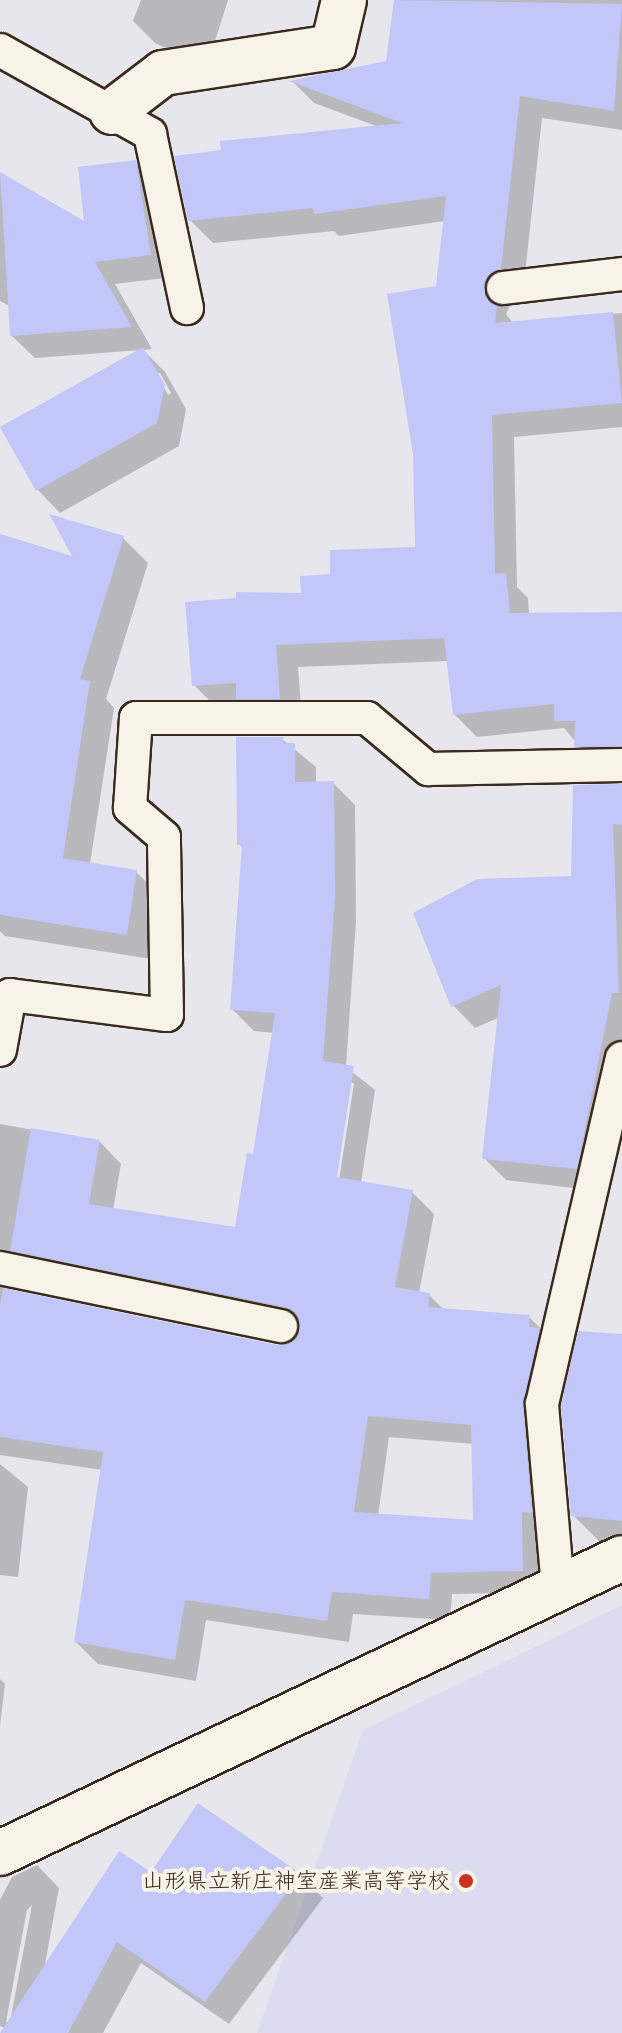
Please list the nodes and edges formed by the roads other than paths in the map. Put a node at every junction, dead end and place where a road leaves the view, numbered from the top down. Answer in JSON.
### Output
{"nodes":[{"id":1,"x":344,"y":0,"type":"edge"},
{"id":2,"x":0,"y":50,"type":"edge"},
{"id":3,"x":112,"y":112,"type":"junction"},
{"id":4,"x":622,"y":274,"type":"edge"},
{"id":5,"x":503,"y":288,"type":"dead end"},
{"id":6,"x":187,"y":308,"type":"dead end"},
{"id":7,"x":622,"y":765,"type":"edge"},
{"id":8,"x":0,"y":1050,"type":"edge"},
{"id":9,"x":622,"y":1058,"type":"edge"},
{"id":10,"x":0,"y":1268,"type":"edge"},
{"id":11,"x":281,"y":1326,"type":"dead end"},
{"id":12,"x":622,"y":1558,"type":"edge"},
{"id":13,"x":558,"y":1588,"type":"junction"},
{"id":14,"x":0,"y":1853,"type":"edge"}],
"edges":[{"from":1,"to":3,"type":"street"},
{"from":2,"to":3,"type":"lane"},
{"from":3,"to":6,"type":"lane"},
{"from":4,"to":5,"type":"lane"},
{"from":7,"to":8,"type":"lane"},
{"from":9,"to":13,"type":"lane"},
{"from":10,"to":11,"type":"lane"},
{"from":12,"to":13,"type":"street"},
{"from":13,"to":14,"type":"street"}]}
